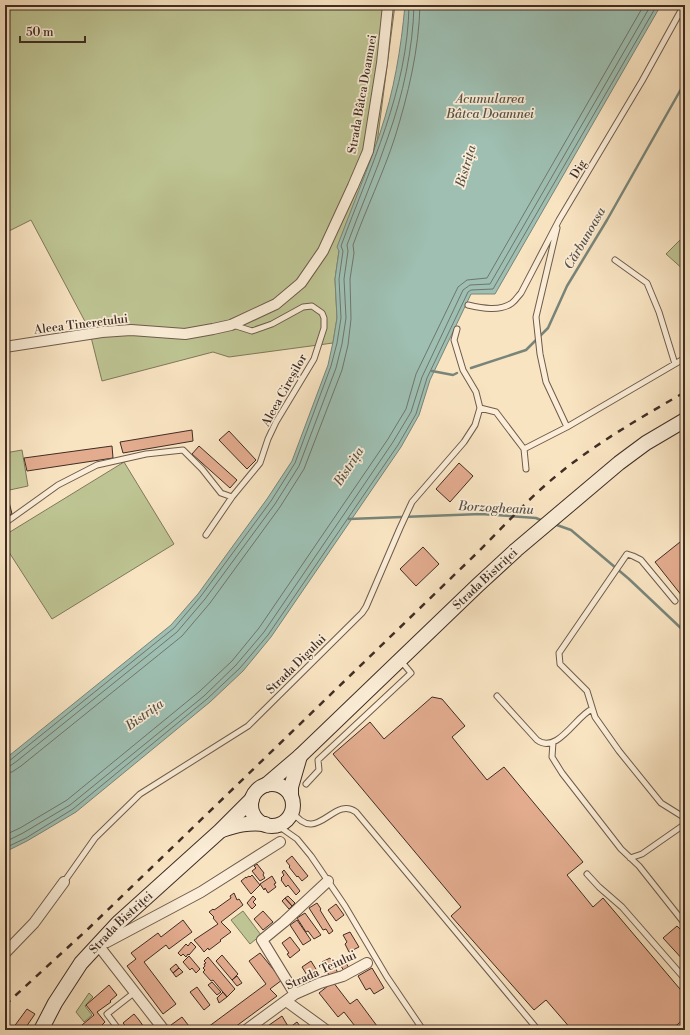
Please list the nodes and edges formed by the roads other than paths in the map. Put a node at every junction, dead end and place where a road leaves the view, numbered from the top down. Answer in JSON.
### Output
{"nodes":[{"id":1,"x":388,"y":5,"type":"edge"},
{"id":2,"x":684,"y":5,"type":"edge"},
{"id":3,"x":558,"y":220,"type":"junction"},
{"id":4,"x":323,"y":251,"type":"joint"},
{"id":5,"x":616,"y":260,"type":"dead end"},
{"id":6,"x":468,"y":305,"type":"dead end"},
{"id":7,"x":231,"y":325,"type":"junction"},
{"id":8,"x":457,"y":329,"type":"dead end"},
{"id":9,"x":5,"y":347,"type":"edge"},
{"id":10,"x":685,"y":358,"type":"edge"},
{"id":11,"x":675,"y":364,"type":"junction"},
{"id":12,"x":480,"y":408,"type":"junction"},
{"id":13,"x":685,"y":420,"type":"edge"},
{"id":14,"x":567,"y":427,"type":"junction"},
{"id":15,"x":524,"y":449,"type":"junction"},
{"id":16,"x":526,"y":469,"type":"dead end"},
{"id":17,"x":232,"y":497,"type":"junction"},
{"id":18,"x":5,"y":523,"type":"edge"},
{"id":19,"x":206,"y":534,"type":"dead end"},
{"id":20,"x":675,"y":601,"type":"dead end"},
{"id":21,"x":400,"y":660,"type":"junction"},
{"id":22,"x":498,"y":696,"type":"dead end"},
{"id":23,"x":592,"y":708,"type":"junction"},
{"id":24,"x":553,"y":742,"type":"junction"},
{"id":25,"x":300,"y":756,"type":"junction"},
{"id":26,"x":306,"y":784,"type":"dead end"},
{"id":27,"x":266,"y":785,"type":"junction"},
{"id":28,"x":291,"y":796,"type":"junction"},
{"id":29,"x":252,"y":799,"type":"junction"},
{"id":30,"x":292,"y":811,"type":"junction"},
{"id":31,"x":685,"y":818,"type":"edge"},
{"id":32,"x":271,"y":824,"type":"junction"},
{"id":33,"x":685,"y":824,"type":"edge"},
{"id":34,"x":220,"y":831,"type":"junction"},
{"id":35,"x":280,"y":842,"type":"dead end"},
{"id":36,"x":630,"y":858,"type":"junction"},
{"id":37,"x":587,"y":874,"type":"dead end"},
{"id":38,"x":328,"y":881,"type":"junction"},
{"id":39,"x":64,"y":882,"type":"joint"},
{"id":40,"x":685,"y":924,"type":"edge"},
{"id":41,"x":98,"y":945,"type":"junction"},
{"id":42,"x":5,"y":953,"type":"edge"},
{"id":43,"x":367,"y":963,"type":"dead end"},
{"id":44,"x":685,"y":979,"type":"edge"},
{"id":45,"x":136,"y":992,"type":"junction"},
{"id":46,"x":295,"y":994,"type":"junction"},
{"id":47,"x":286,"y":1001,"type":"junction"},
{"id":48,"x":41,"y":1030,"type":"edge"},
{"id":49,"x":119,"y":1030,"type":"edge"},
{"id":50,"x":164,"y":1030,"type":"edge"},
{"id":51,"x":246,"y":1030,"type":"edge"},
{"id":52,"x":326,"y":1030,"type":"edge"},
{"id":53,"x":423,"y":1030,"type":"edge"},
{"id":54,"x":538,"y":1030,"type":"edge"}],
"edges":[{"from":1,"to":4,"type":"street","name":"Strada Bâtca Doamnei"},
{"from":2,"to":3,"type":"lane","name":"Dig"},
{"from":3,"to":6,"type":"lane","name":"Dig"},
{"from":3,"to":14,"type":"lane"},
{"from":4,"to":7,"type":"street","name":"Aleea Tineretului"},
{"from":5,"to":11,"type":"lane"},
{"from":7,"to":9,"type":"street","name":"Aleea Tineretului"},
{"from":7,"to":17,"type":"lane","name":"Aleea Cireșilor"},
{"from":8,"to":12,"type":"lane"},
{"from":10,"to":11,"type":"lane"},
{"from":11,"to":14,"type":"lane"},
{"from":12,"to":15,"type":"lane"},
{"from":12,"to":39,"type":"lane","name":"Strada Digului"},
{"from":13,"to":21,"type":"main road","name":"Strada Bistriței"},
{"from":14,"to":15,"type":"lane"},
{"from":15,"to":16,"type":"lane"},
{"from":17,"to":18,"type":"lane"},
{"from":17,"to":19,"type":"lane","name":"Aleea Cireșilor"},
{"from":20,"to":23,"type":"lane"},
{"from":21,"to":25,"type":"main road","name":"Strada Bistriței"},
{"from":21,"to":26,"type":"lane"},
{"from":22,"to":24,"type":"lane"},
{"from":23,"to":24,"type":"lane"},
{"from":23,"to":31,"type":"lane"},
{"from":24,"to":36,"type":"lane"},
{"from":25,"to":27,"type":"main road","name":"Strada Bistriței"},
{"from":25,"to":28,"type":"main road","name":"Strada Bistriței"},
{"from":27,"to":28,"type":"main road"},
{"from":27,"to":29,"type":"main road"},
{"from":28,"to":30,"type":"main road"},
{"from":29,"to":32,"type":"main road"},
{"from":29,"to":34,"type":"main road","name":"Strada Bistriței"},
{"from":30,"to":32,"type":"main road"},
{"from":30,"to":54,"type":"lane"},
{"from":32,"to":34,"type":"main road","name":"Strada Bistriței"},
{"from":32,"to":38,"type":"lane"},
{"from":33,"to":36,"type":"lane"},
{"from":34,"to":41,"type":"main road","name":"Strada Bistriței"},
{"from":35,"to":41,"type":"street"},
{"from":36,"to":40,"type":"lane"},
{"from":37,"to":44,"type":"lane"},
{"from":38,"to":46,"type":"street"},
{"from":38,"to":53,"type":"lane"},
{"from":39,"to":42,"type":"street"},
{"from":41,"to":45,"type":"street"},
{"from":41,"to":48,"type":"main road","name":"Strada Bistriței"},
{"from":43,"to":46,"type":"street","name":"Strada Teiului"},
{"from":45,"to":49,"type":"lane"},
{"from":45,"to":50,"type":"street"},
{"from":46,"to":47,"type":"street","name":"Strada Teiului"},
{"from":47,"to":51,"type":"street","name":"Strada Teiului"},
{"from":47,"to":52,"type":"street"}]}
